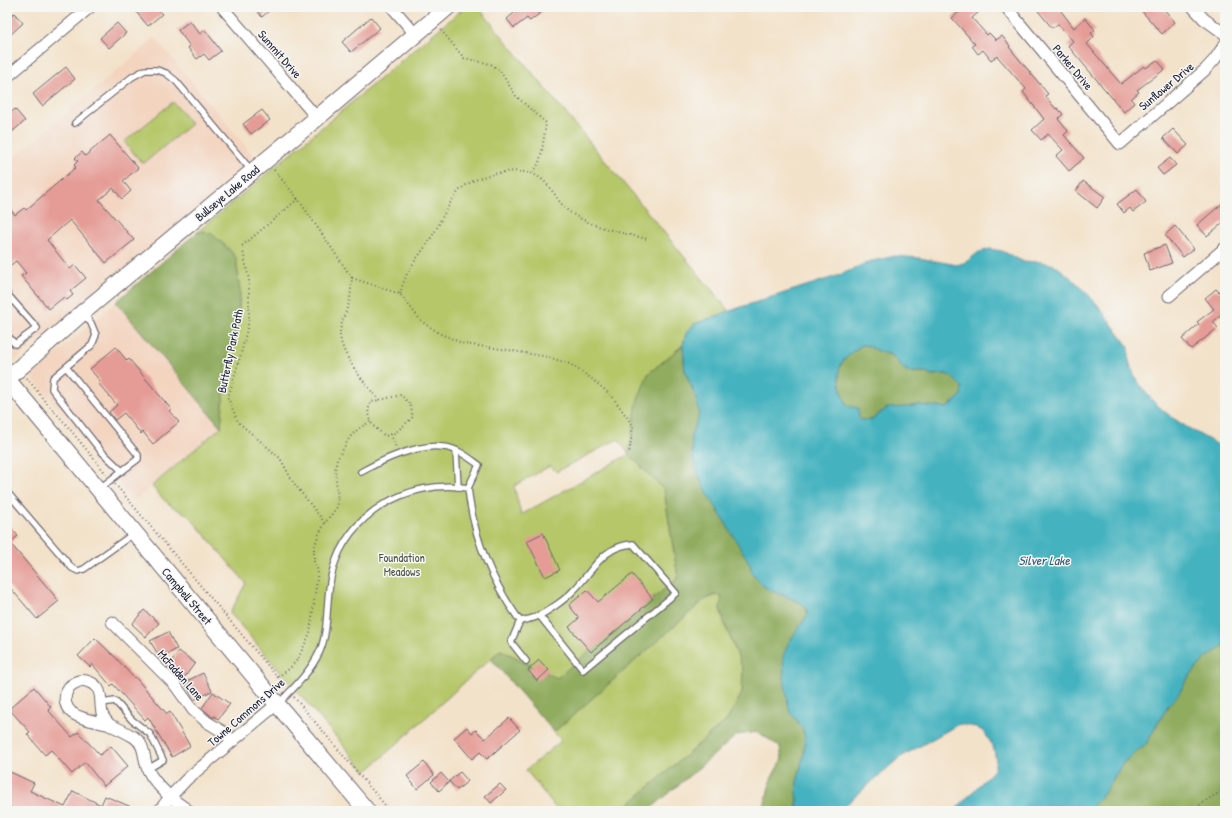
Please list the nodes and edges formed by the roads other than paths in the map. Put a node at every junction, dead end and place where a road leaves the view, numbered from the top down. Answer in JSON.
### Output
{"nodes":[{"id":1,"x":90,"y":7,"type":"edge"},
{"id":2,"x":222,"y":7,"type":"edge"},
{"id":3,"x":392,"y":7,"type":"edge"},
{"id":4,"x":448,"y":7,"type":"edge"},
{"id":5,"x":1006,"y":7,"type":"edge"},
{"id":6,"x":1193,"y":7,"type":"edge"},
{"id":7,"x":416,"y":34,"type":"junction"},
{"id":8,"x":1225,"y":34,"type":"edge"},
{"id":9,"x":1225,"y":44,"type":"edge"},
{"id":10,"x":7,"y":77,"type":"edge"},
{"id":11,"x":317,"y":118,"type":"junction"},
{"id":12,"x":75,"y":123,"type":"dead end"},
{"id":13,"x":1120,"y":144,"type":"joint"},
{"id":14,"x":252,"y":172,"type":"junction"},
{"id":15,"x":1225,"y":248,"type":"edge"},
{"id":16,"x":7,"y":294,"type":"edge"},
{"id":17,"x":1169,"y":296,"type":"dead end"},
{"id":18,"x":82,"y":313,"type":"junction"},
{"id":19,"x":7,"y":335,"type":"edge"},
{"id":20,"x":64,"y":368,"type":"junction"},
{"id":21,"x":11,"y":375,"type":"edge"},
{"id":22,"x":456,"y":450,"type":"junction"},
{"id":23,"x":122,"y":471,"type":"junction"},
{"id":24,"x":361,"y":472,"type":"dead end"},
{"id":25,"x":105,"y":484,"type":"junction"},
{"id":26,"x":458,"y":487,"type":"junction"},
{"id":27,"x":468,"y":488,"type":"junction"},
{"id":28,"x":7,"y":492,"type":"edge"},
{"id":29,"x":134,"y":532,"type":"junction"},
{"id":30,"x":539,"y":616,"type":"junction"},
{"id":31,"x":520,"y":621,"type":"junction"},
{"id":32,"x":112,"y":622,"type":"dead end"},
{"id":33,"x":526,"y":661,"type":"dead end"},
{"id":34,"x":102,"y":703,"type":"junction"},
{"id":35,"x":277,"y":704,"type":"junction"},
{"id":36,"x":111,"y":726,"type":"junction"},
{"id":37,"x":232,"y":741,"type":"junction"},
{"id":38,"x":148,"y":769,"type":"junction"},
{"id":39,"x":171,"y":796,"type":"junction"},
{"id":40,"x":159,"y":811,"type":"edge"},
{"id":41,"x":189,"y":811,"type":"edge"},
{"id":42,"x":367,"y":811,"type":"edge"}],
"edges":[{"from":1,"to":10,"type":"street"},
{"from":2,"to":11,"type":"street","name":"Summit Drive"},
{"from":3,"to":7,"type":"street"},
{"from":4,"to":7,"type":"street","name":"Bullseye Lake Road"},
{"from":5,"to":13,"type":"street","name":"Parker Drive"},
{"from":6,"to":8,"type":"street"},
{"from":7,"to":11,"type":"street","name":"Bullseye Lake Road"},
{"from":9,"to":13,"type":"street","name":"Sunflower Drive"},
{"from":11,"to":14,"type":"street","name":"Bullseye Lake Road"},
{"from":12,"to":14,"type":"lane"},
{"from":14,"to":18,"type":"street","name":"Bullseye Lake Road"},
{"from":15,"to":17,"type":"street"},
{"from":16,"to":19,"type":"lane"},
{"from":18,"to":20,"type":"lane"},
{"from":18,"to":21,"type":"street","name":"Bullseye Lake Road"},
{"from":20,"to":23,"type":"lane"},
{"from":20,"to":23,"type":"lane"},
{"from":21,"to":25,"type":"street","name":"Campbell Street"},
{"from":22,"to":24,"type":"lane"},
{"from":22,"to":26,"type":"lane"},
{"from":22,"to":27,"type":"lane"},
{"from":23,"to":25,"type":"lane"},
{"from":25,"to":29,"type":"street","name":"Campbell Street"},
{"from":26,"to":27,"type":"lane","name":"Towne Commons Drive"},
{"from":26,"to":35,"type":"lane","name":"Towne Commons Drive"},
{"from":27,"to":31,"type":"lane"},
{"from":28,"to":29,"type":"lane"},
{"from":29,"to":35,"type":"street","name":"Campbell Street"},
{"from":30,"to":30,"type":"lane"},
{"from":30,"to":31,"type":"lane"},
{"from":31,"to":33,"type":"lane"},
{"from":32,"to":37,"type":"street","name":"McFadden Lane"},
{"from":34,"to":36,"type":"street"},
{"from":34,"to":36,"type":"street"},
{"from":34,"to":38,"type":"lane"},
{"from":35,"to":37,"type":"street","name":"Towne Commons Drive"},
{"from":35,"to":42,"type":"street","name":"Campbell Street"},
{"from":36,"to":38,"type":"street"},
{"from":37,"to":39,"type":"street","name":"Towne Commons Drive"},
{"from":38,"to":39,"type":"street"},
{"from":39,"to":40,"type":"street","name":"Towne Commons Drive"},
{"from":39,"to":41,"type":"street"}]}
